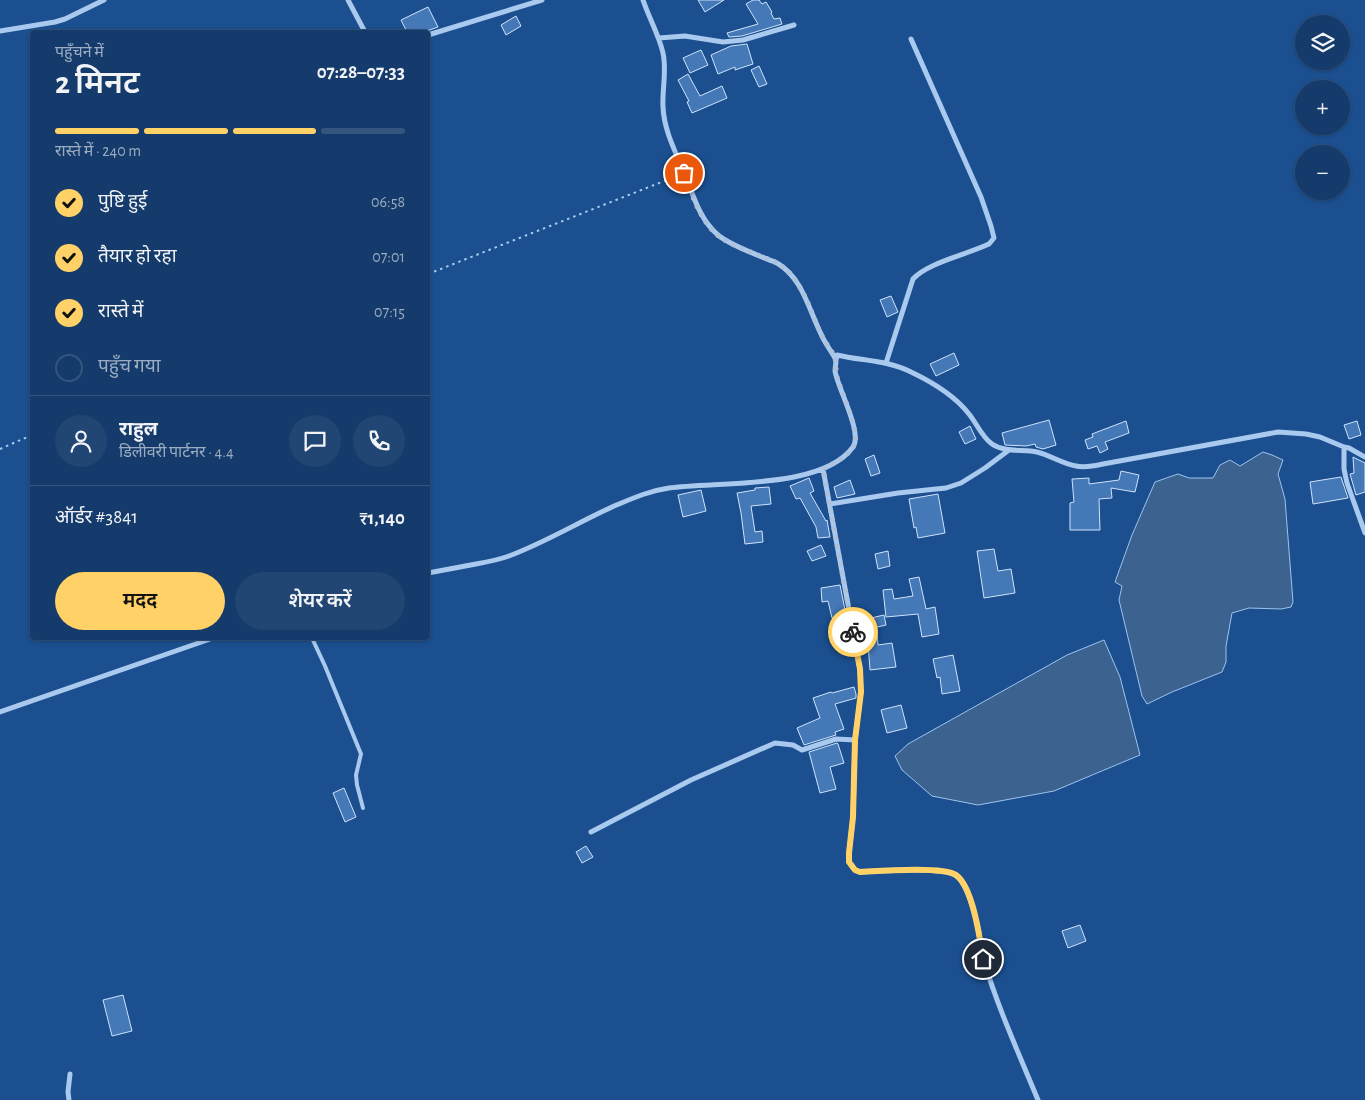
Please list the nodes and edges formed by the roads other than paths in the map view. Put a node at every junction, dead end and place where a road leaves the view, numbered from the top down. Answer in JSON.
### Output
{"nodes":[{"id":1,"x":104,"y":0,"type":"edge"},
{"id":2,"x":348,"y":0,"type":"edge"},
{"id":3,"x":542,"y":0,"type":"edge"},
{"id":4,"x":643,"y":0,"type":"edge"},
{"id":5,"x":794,"y":25,"type":"dead end"},
{"id":6,"x":364,"y":30,"type":"edge"},
{"id":7,"x":0,"y":31,"type":"edge"},
{"id":8,"x":430,"y":34,"type":"edge"},
{"id":9,"x":659,"y":38,"type":"junction"},
{"id":10,"x":911,"y":39,"type":"dead end"},
{"id":11,"x":836,"y":360,"type":"junction"},
{"id":12,"x":886,"y":363,"type":"junction"},
{"id":13,"x":1344,"y":447,"type":"junction"},
{"id":14,"x":1009,"y":450,"type":"junction"},
{"id":15,"x":1365,"y":457,"type":"edge"},
{"id":16,"x":823,"y":469,"type":"junction"},
{"id":17,"x":830,"y":504,"type":"junction"},
{"id":18,"x":1365,"y":533,"type":"edge"},
{"id":19,"x":430,"y":573,"type":"edge"},
{"id":20,"x":207,"y":640,"type":"edge"},
{"id":21,"x":313,"y":640,"type":"edge"},
{"id":22,"x":0,"y":712,"type":"edge"},
{"id":23,"x":855,"y":740,"type":"junction"},
{"id":24,"x":363,"y":808,"type":"dead end"},
{"id":25,"x":591,"y":832,"type":"dead end"},
{"id":26,"x":70,"y":1074,"type":"dead end"},
{"id":27,"x":69,"y":1100,"type":"edge"},
{"id":28,"x":1038,"y":1100,"type":"edge"}],
"edges":[{"from":1,"to":7,"type":"street"},
{"from":2,"to":6,"type":"street"},
{"from":3,"to":8,"type":"street"},
{"from":4,"to":9,"type":"street"},
{"from":5,"to":9,"type":"street"},
{"from":9,"to":11,"type":"street"},
{"from":10,"to":12,"type":"street"},
{"from":11,"to":12,"type":"street"},
{"from":11,"to":16,"type":"street"},
{"from":12,"to":14,"type":"street"},
{"from":13,"to":14,"type":"street"},
{"from":13,"to":15,"type":"street"},
{"from":13,"to":18,"type":"street"},
{"from":14,"to":17,"type":"street"},
{"from":16,"to":17,"type":"street"},
{"from":16,"to":19,"type":"street"},
{"from":17,"to":23,"type":"street"},
{"from":20,"to":22,"type":"street"},
{"from":21,"to":24,"type":"lane"},
{"from":23,"to":25,"type":"street"},
{"from":23,"to":28,"type":"street"},
{"from":26,"to":27,"type":"street"}]}
